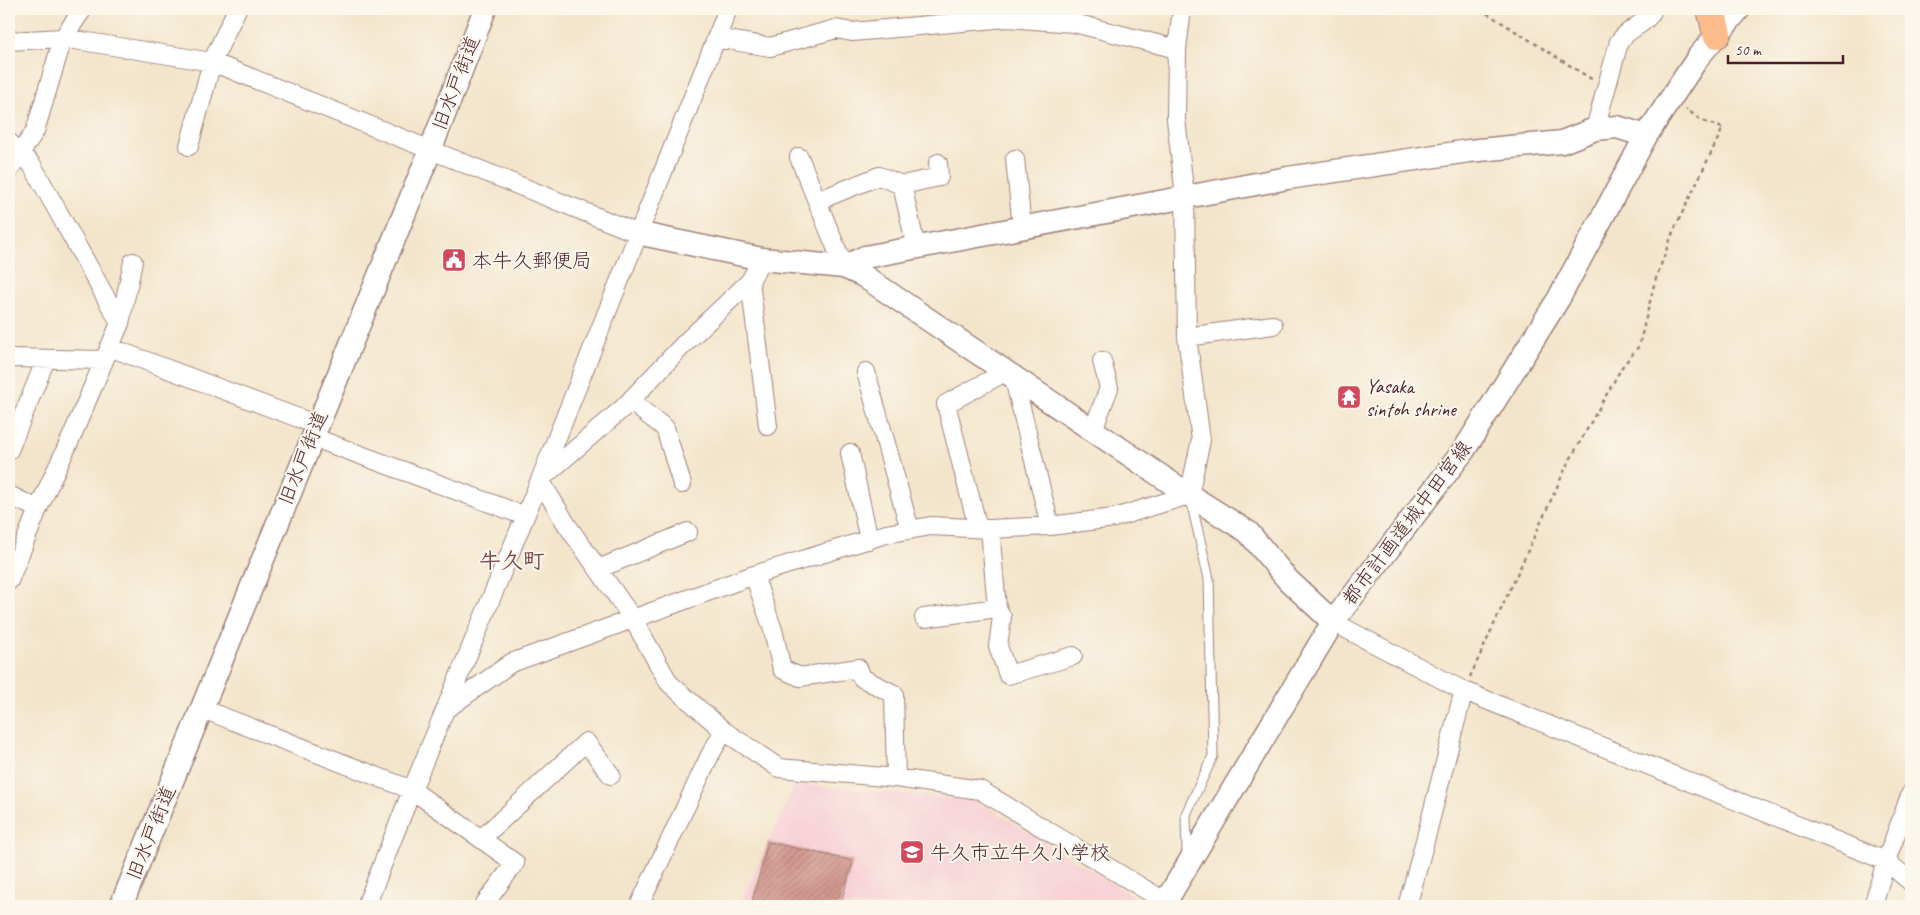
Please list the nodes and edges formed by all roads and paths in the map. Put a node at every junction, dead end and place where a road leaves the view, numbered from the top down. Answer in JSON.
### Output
{"nodes":[{"id":1,"x":83,"y":9,"type":"edge"},
{"id":2,"x":237,"y":9,"type":"edge"},
{"id":3,"x":485,"y":9,"type":"edge"},
{"id":4,"x":728,"y":9,"type":"edge"},
{"id":5,"x":1182,"y":9,"type":"edge"},
{"id":6,"x":1480,"y":9,"type":"edge"},
{"id":7,"x":1653,"y":9,"type":"edge"},
{"id":8,"x":1739,"y":9,"type":"edge"},
{"id":9,"x":1714,"y":22,"type":"edge"},
{"id":10,"x":63,"y":38,"type":"junction"},
{"id":11,"x":716,"y":38,"type":"junction"},
{"id":12,"x":9,"y":41,"type":"edge"},
{"id":13,"x":1177,"y":49,"type":"junction"},
{"id":14,"x":212,"y":62,"type":"junction"},
{"id":15,"x":1606,"y":88,"type":"junction"},
{"id":16,"x":1670,"y":98,"type":"junction"},
{"id":17,"x":1595,"y":129,"type":"junction"},
{"id":18,"x":1646,"y":136,"type":"junction"},
{"id":19,"x":189,"y":146,"type":"dead end"},
{"id":20,"x":15,"y":148,"type":"edge"},
{"id":21,"x":430,"y":151,"type":"junction"},
{"id":22,"x":799,"y":157,"type":"dead end"},
{"id":23,"x":1015,"y":159,"type":"dead end"},
{"id":24,"x":938,"y":162,"type":"dead end"},
{"id":25,"x":9,"y":170,"type":"edge"},
{"id":26,"x":902,"y":185,"type":"junction"},
{"id":27,"x":1185,"y":197,"type":"junction"},
{"id":28,"x":817,"y":201,"type":"junction"},
{"id":29,"x":1022,"y":228,"type":"junction"},
{"id":30,"x":637,"y":233,"type":"junction"},
{"id":31,"x":916,"y":248,"type":"junction"},
{"id":32,"x":762,"y":259,"type":"junction"},
{"id":33,"x":133,"y":262,"type":"dead end"},
{"id":34,"x":844,"y":266,"type":"junction"},
{"id":35,"x":750,"y":280,"type":"junction"},
{"id":36,"x":120,"y":323,"type":"junction"},
{"id":37,"x":1273,"y":325,"type":"dead end"},
{"id":38,"x":1187,"y":337,"type":"junction"},
{"id":39,"x":107,"y":354,"type":"junction"},
{"id":40,"x":9,"y":358,"type":"edge"},
{"id":41,"x":46,"y":359,"type":"junction"},
{"id":42,"x":1102,"y":361,"type":"dead end"},
{"id":43,"x":866,"y":372,"type":"dead end"},
{"id":44,"x":1010,"y":373,"type":"junction"},
{"id":45,"x":630,"y":401,"type":"junction"},
{"id":46,"x":768,"y":426,"type":"dead end"},
{"id":47,"x":1093,"y":430,"type":"junction"},
{"id":48,"x":314,"y":431,"type":"junction"},
{"id":49,"x":9,"y":450,"type":"edge"},
{"id":50,"x":850,"y":453,"type":"dead end"},
{"id":51,"x":540,"y":480,"type":"junction"},
{"id":52,"x":682,"y":484,"type":"dead end"},
{"id":53,"x":9,"y":495,"type":"edge"},
{"id":54,"x":1189,"y":495,"type":"junction"},
{"id":55,"x":38,"y":509,"type":"junction"},
{"id":56,"x":525,"y":516,"type":"junction"},
{"id":57,"x":1050,"y":526,"type":"junction"},
{"id":58,"x":984,"y":529,"type":"junction"},
{"id":59,"x":910,"y":530,"type":"junction"},
{"id":60,"x":688,"y":532,"type":"dead end"},
{"id":61,"x":869,"y":540,"type":"junction"},
{"id":62,"x":598,"y":568,"type":"junction"},
{"id":63,"x":754,"y":575,"type":"junction"},
{"id":64,"x":9,"y":581,"type":"edge"},
{"id":65,"x":997,"y":608,"type":"junction"},
{"id":66,"x":924,"y":618,"type":"dead end"},
{"id":67,"x":633,"y":619,"type":"junction"},
{"id":68,"x":1333,"y":622,"type":"junction"},
{"id":69,"x":1073,"y":656,"type":"dead end"},
{"id":70,"x":1464,"y":691,"type":"junction"},
{"id":71,"x":200,"y":708,"type":"junction"},
{"id":72,"x":445,"y":710,"type":"junction"},
{"id":73,"x":724,"y":731,"type":"junction"},
{"id":74,"x":611,"y":775,"type":"dead end"},
{"id":75,"x":896,"y":778,"type":"junction"},
{"id":76,"x":412,"y":790,"type":"junction"},
{"id":77,"x":1911,"y":793,"type":"edge"},
{"id":78,"x":482,"y":838,"type":"junction"},
{"id":79,"x":1886,"y":861,"type":"junction"},
{"id":80,"x":1187,"y":865,"type":"junction"},
{"id":81,"x":1911,"y":882,"type":"edge"},
{"id":82,"x":1164,"y":904,"type":"edge"},
{"id":83,"x":121,"y":906,"type":"edge"},
{"id":84,"x":366,"y":906,"type":"edge"},
{"id":85,"x":483,"y":906,"type":"edge"},
{"id":86,"x":639,"y":906,"type":"edge"},
{"id":87,"x":1407,"y":906,"type":"edge"},
{"id":88,"x":1873,"y":906,"type":"edge"}],
"edges":[{"from":1,"to":10,"type":"street"},
{"from":2,"to":14,"type":"street"},
{"from":3,"to":21,"type":"street","name":"旧水戸街道"},
{"from":4,"to":11,"type":"street"},
{"from":5,"to":13,"type":"street"},
{"from":6,"to":15,"type":"path"},
{"from":7,"to":15,"type":"street"},
{"from":8,"to":9,"type":"street","name":"都市計画道城中田宮線"},
{"from":9,"to":16,"type":"street","name":"都市計画道城中田宮線"},
{"from":10,"to":12,"type":"street"},
{"from":10,"to":14,"type":"street"},
{"from":10,"to":20,"type":"street"},
{"from":11,"to":13,"type":"street"},
{"from":11,"to":30,"type":"street"},
{"from":13,"to":27,"type":"street"},
{"from":14,"to":19,"type":"street"},
{"from":14,"to":21,"type":"street"},
{"from":15,"to":17,"type":"street"},
{"from":16,"to":18,"type":"street","name":"都市計画道城中田宮線"},
{"from":16,"to":70,"type":"path"},
{"from":17,"to":18,"type":"street"},
{"from":17,"to":27,"type":"street"},
{"from":18,"to":68,"type":"street","name":"都市計画道城中田宮線"},
{"from":20,"to":25,"type":"street"},
{"from":20,"to":36,"type":"street"},
{"from":21,"to":30,"type":"street"},
{"from":21,"to":48,"type":"street","name":"旧水戸街道"},
{"from":22,"to":28,"type":"street"},
{"from":23,"to":29,"type":"street"},
{"from":24,"to":26,"type":"street"},
{"from":26,"to":28,"type":"street"},
{"from":26,"to":31,"type":"street"},
{"from":27,"to":29,"type":"street"},
{"from":27,"to":38,"type":"street"},
{"from":28,"to":34,"type":"street"},
{"from":29,"to":31,"type":"street"},
{"from":30,"to":32,"type":"street"},
{"from":30,"to":51,"type":"street"},
{"from":31,"to":34,"type":"street"},
{"from":32,"to":34,"type":"street"},
{"from":32,"to":35,"type":"street"},
{"from":33,"to":36,"type":"street"},
{"from":34,"to":44,"type":"street"},
{"from":35,"to":45,"type":"street"},
{"from":35,"to":46,"type":"street"},
{"from":36,"to":39,"type":"street"},
{"from":37,"to":38,"type":"street"},
{"from":38,"to":54,"type":"street"},
{"from":39,"to":41,"type":"street"},
{"from":39,"to":48,"type":"street"},
{"from":39,"to":55,"type":"street"},
{"from":40,"to":41,"type":"street"},
{"from":41,"to":49,"type":"street"},
{"from":42,"to":47,"type":"street"},
{"from":43,"to":59,"type":"street"},
{"from":44,"to":47,"type":"street"},
{"from":44,"to":57,"type":"street"},
{"from":44,"to":58,"type":"street"},
{"from":45,"to":51,"type":"street"},
{"from":45,"to":52,"type":"street"},
{"from":47,"to":54,"type":"street"},
{"from":48,"to":56,"type":"street"},
{"from":48,"to":71,"type":"street","name":"旧水戸街道"},
{"from":50,"to":61,"type":"street"},
{"from":51,"to":56,"type":"street"},
{"from":51,"to":62,"type":"street"},
{"from":53,"to":55,"type":"street"},
{"from":54,"to":57,"type":"street"},
{"from":54,"to":68,"type":"street"},
{"from":54,"to":80,"type":"lane"},
{"from":55,"to":64,"type":"street"},
{"from":56,"to":72,"type":"street"},
{"from":57,"to":58,"type":"street"},
{"from":58,"to":59,"type":"street"},
{"from":58,"to":65,"type":"street"},
{"from":59,"to":61,"type":"street"},
{"from":60,"to":62,"type":"street"},
{"from":61,"to":63,"type":"street"},
{"from":62,"to":67,"type":"street"},
{"from":63,"to":67,"type":"street"},
{"from":63,"to":75,"type":"street"},
{"from":65,"to":66,"type":"street"},
{"from":65,"to":69,"type":"street"},
{"from":67,"to":72,"type":"street"},
{"from":67,"to":73,"type":"street"},
{"from":68,"to":70,"type":"street"},
{"from":68,"to":80,"type":"street","name":"都市計画道城中田宮線"},
{"from":70,"to":79,"type":"street"},
{"from":70,"to":87,"type":"street"},
{"from":71,"to":76,"type":"street"},
{"from":71,"to":83,"type":"street","name":"旧水戸街道"},
{"from":72,"to":76,"type":"street"},
{"from":73,"to":75,"type":"street"},
{"from":73,"to":86,"type":"street"},
{"from":74,"to":78,"type":"street"},
{"from":75,"to":82,"type":"street"},
{"from":76,"to":78,"type":"street"},
{"from":76,"to":84,"type":"street"},
{"from":77,"to":79,"type":"street"},
{"from":78,"to":85,"type":"street"},
{"from":79,"to":81,"type":"street"},
{"from":79,"to":88,"type":"street"},
{"from":80,"to":82,"type":"street","name":"都市計画道城中田宮線"}]}
